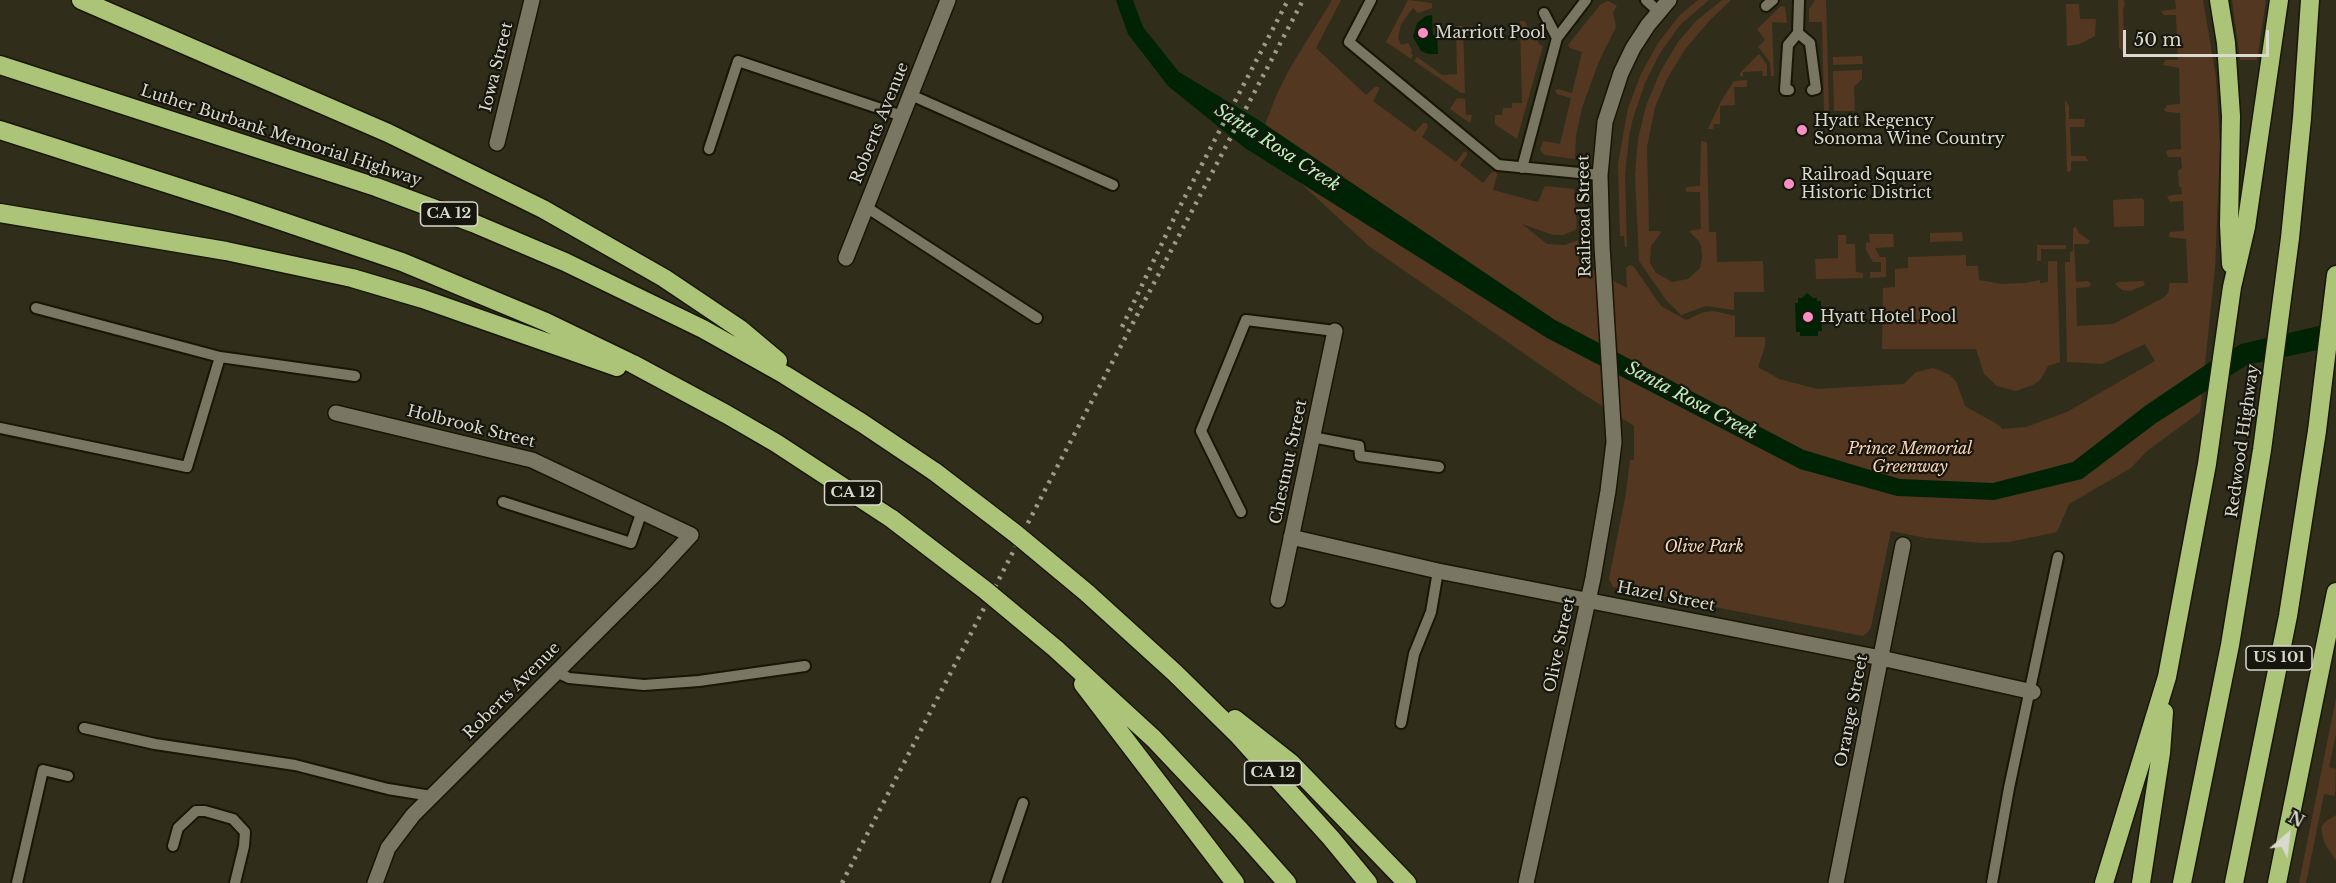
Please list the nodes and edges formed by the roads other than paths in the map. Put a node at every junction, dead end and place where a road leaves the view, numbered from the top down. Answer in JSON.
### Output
{"nodes":[{"id":1,"x":81,"y":0,"type":"edge"},
{"id":2,"x":532,"y":0,"type":"edge"},
{"id":3,"x":948,"y":0,"type":"edge"},
{"id":4,"x":1371,"y":0,"type":"edge"},
{"id":5,"x":1586,"y":0,"type":"edge"},
{"id":6,"x":1646,"y":0,"type":"edge"},
{"id":7,"x":1797,"y":0,"type":"edge"},
{"id":8,"x":2219,"y":0,"type":"edge"},
{"id":9,"x":2279,"y":0,"type":"edge"},
{"id":10,"x":2310,"y":0,"type":"edge"},
{"id":11,"x":1664,"y":6,"type":"edge"},
{"id":12,"x":1544,"y":13,"type":"dead end"},
{"id":13,"x":1798,"y":33,"type":"junction"},
{"id":14,"x":1557,"y":38,"type":"junction"},
{"id":15,"x":0,"y":65,"type":"edge"},
{"id":16,"x":1789,"y":90,"type":"dead end"},
{"id":17,"x":1812,"y":90,"type":"dead end"},
{"id":18,"x":911,"y":95,"type":"junction"},
{"id":19,"x":902,"y":116,"type":"junction"},
{"id":20,"x":0,"y":130,"type":"edge"},
{"id":21,"x":497,"y":143,"type":"dead end"},
{"id":22,"x":709,"y":149,"type":"dead end"},
{"id":23,"x":1522,"y":168,"type":"junction"},
{"id":24,"x":1600,"y":175,"type":"junction"},
{"id":25,"x":1113,"y":185,"type":"dead end"},
{"id":26,"x":866,"y":207,"type":"junction"},
{"id":27,"x":0,"y":213,"type":"edge"},
{"id":28,"x":846,"y":258,"type":"dead end"},
{"id":29,"x":2336,"y":275,"type":"edge"},
{"id":30,"x":2232,"y":286,"type":"junction"},
{"id":31,"x":36,"y":308,"type":"dead end"},
{"id":32,"x":1037,"y":318,"type":"dead end"},
{"id":33,"x":1335,"y":331,"type":"joint"},
{"id":34,"x":220,"y":357,"type":"junction"},
{"id":35,"x":355,"y":376,"type":"dead end"},
{"id":36,"x":682,"y":389,"type":"junction"},
{"id":37,"x":826,"y":400,"type":"junction"},
{"id":38,"x":1611,"y":412,"type":"joint"},
{"id":39,"x":336,"y":413,"type":"dead end"},
{"id":40,"x":0,"y":428,"type":"edge"},
{"id":41,"x":1312,"y":437,"type":"junction"},
{"id":42,"x":1439,"y":467,"type":"dead end"},
{"id":43,"x":503,"y":502,"type":"dead end"},
{"id":44,"x":642,"y":511,"type":"junction"},
{"id":45,"x":1241,"y":512,"type":"dead end"},
{"id":46,"x":691,"y":535,"type":"joint"},
{"id":47,"x":1291,"y":537,"type":"junction"},
{"id":48,"x":1903,"y":545,"type":"dead end"},
{"id":49,"x":2058,"y":557,"type":"dead end"},
{"id":50,"x":1438,"y":571,"type":"junction"},
{"id":51,"x":2336,"y":592,"type":"edge"},
{"id":52,"x":1278,"y":600,"type":"dead end"},
{"id":53,"x":1589,"y":600,"type":"junction"},
{"id":54,"x":1056,"y":649,"type":"junction"},
{"id":55,"x":1881,"y":658,"type":"junction"},
{"id":56,"x":805,"y":666,"type":"dead end"},
{"id":57,"x":556,"y":672,"type":"junction"},
{"id":58,"x":1175,"y":673,"type":"junction"},
{"id":59,"x":2167,"y":677,"type":"junction"},
{"id":60,"x":2032,"y":692,"type":"junction"},
{"id":61,"x":1401,"y":723,"type":"dead end"},
{"id":62,"x":84,"y":728,"type":"dead end"},
{"id":63,"x":68,"y":776,"type":"dead end"},
{"id":64,"x":431,"y":796,"type":"junction"},
{"id":65,"x":1023,"y":803,"type":"dead end"},
{"id":66,"x":173,"y":846,"type":"dead end"},
{"id":67,"x":17,"y":883,"type":"edge"},
{"id":68,"x":235,"y":883,"type":"edge"},
{"id":69,"x":375,"y":883,"type":"edge"},
{"id":70,"x":996,"y":883,"type":"edge"},
{"id":71,"x":1235,"y":883,"type":"edge"},
{"id":72,"x":1287,"y":883,"type":"edge"},
{"id":73,"x":1368,"y":883,"type":"edge"},
{"id":74,"x":1407,"y":883,"type":"edge"},
{"id":75,"x":1526,"y":883,"type":"edge"},
{"id":76,"x":1836,"y":883,"type":"edge"},
{"id":77,"x":1992,"y":883,"type":"edge"},
{"id":78,"x":2104,"y":883,"type":"edge"},
{"id":79,"x":2141,"y":883,"type":"edge"},
{"id":80,"x":2182,"y":883,"type":"edge"},
{"id":81,"x":2234,"y":883,"type":"edge"},
{"id":82,"x":2277,"y":883,"type":"edge"}],
"edges":[{"from":1,"to":37,"type":"highway"},
{"from":2,"to":21,"type":"street","name":"Iowa Street"},
{"from":3,"to":18,"type":"street","name":"Roberts Avenue"},
{"from":4,"to":23,"type":"lane"},
{"from":5,"to":14,"type":"lane"},
{"from":6,"to":11,"type":"lane"},
{"from":7,"to":13,"type":"lane"},
{"from":8,"to":30,"type":"highway"},
{"from":9,"to":30,"type":"highway"},
{"from":10,"to":80,"type":"highway","name":"Redwood Highway","number":"US 101"},
{"from":11,"to":24,"type":"street","name":"Railroad Street"},
{"from":12,"to":14,"type":"lane"},
{"from":13,"to":16,"type":"lane"},
{"from":13,"to":17,"type":"lane"},
{"from":14,"to":23,"type":"lane"},
{"from":15,"to":37,"type":"highway","name":"Luther Burbank Memorial Highway","number":"CA 12"},
{"from":18,"to":19,"type":"street","name":"Roberts Avenue"},
{"from":18,"to":25,"type":"lane"},
{"from":19,"to":22,"type":"lane"},
{"from":19,"to":26,"type":"street","name":"Roberts Avenue"},
{"from":20,"to":36,"type":"highway","number":"CA 12"},
{"from":23,"to":24,"type":"lane"},
{"from":24,"to":38,"type":"street","name":"Railroad Street"},
{"from":26,"to":28,"type":"street","name":"Roberts Avenue"},
{"from":26,"to":32,"type":"lane"},
{"from":27,"to":36,"type":"highway"},
{"from":29,"to":81,"type":"highway","number":"US 101"},
{"from":30,"to":59,"type":"highway"},
{"from":31,"to":34,"type":"lane"},
{"from":33,"to":41,"type":"street","name":"Chestnut Street"},
{"from":33,"to":45,"type":"lane"},
{"from":34,"to":35,"type":"lane"},
{"from":34,"to":40,"type":"lane"},
{"from":36,"to":54,"type":"highway","number":"CA 12","bridge":true},
{"from":37,"to":58,"type":"highway","name":"Luther Burbank Memorial Highway","number":"CA 12","bridge":true},
{"from":38,"to":53,"type":"street","name":"Olive Street"},
{"from":39,"to":44,"type":"street","name":"Holbrook Street"},
{"from":41,"to":42,"type":"lane"},
{"from":41,"to":47,"type":"street","name":"Chestnut Street"},
{"from":43,"to":44,"type":"lane"},
{"from":44,"to":46,"type":"street","name":"Holbrook Street"},
{"from":46,"to":57,"type":"street","name":"Roberts Avenue"},
{"from":47,"to":50,"type":"street","name":"Hazel Street"},
{"from":47,"to":52,"type":"street","name":"Chestnut Street"},
{"from":48,"to":55,"type":"street","name":"Orange Street"},
{"from":49,"to":60,"type":"lane"},
{"from":50,"to":53,"type":"street","name":"Hazel Street"},
{"from":50,"to":61,"type":"lane"},
{"from":51,"to":82,"type":"highway"},
{"from":53,"to":55,"type":"street","name":"Hazel Street"},
{"from":53,"to":75,"type":"street","name":"Olive Street"},
{"from":54,"to":71,"type":"highway"},
{"from":54,"to":72,"type":"highway","number":"CA 12"},
{"from":55,"to":60,"type":"street","name":"Hazel Street"},
{"from":55,"to":76,"type":"street","name":"Orange Street"},
{"from":56,"to":57,"type":"lane"},
{"from":57,"to":64,"type":"street","name":"Roberts Avenue"},
{"from":58,"to":73,"type":"highway","name":"Luther Burbank Memorial Highway","number":"CA 12"},
{"from":58,"to":74,"type":"highway"},
{"from":59,"to":78,"type":"highway"},
{"from":59,"to":79,"type":"highway"},
{"from":60,"to":77,"type":"lane"},
{"from":62,"to":64,"type":"lane"},
{"from":63,"to":67,"type":"lane"},
{"from":64,"to":69,"type":"street","name":"Roberts Avenue"},
{"from":65,"to":70,"type":"lane"},
{"from":66,"to":68,"type":"lane"}]}
